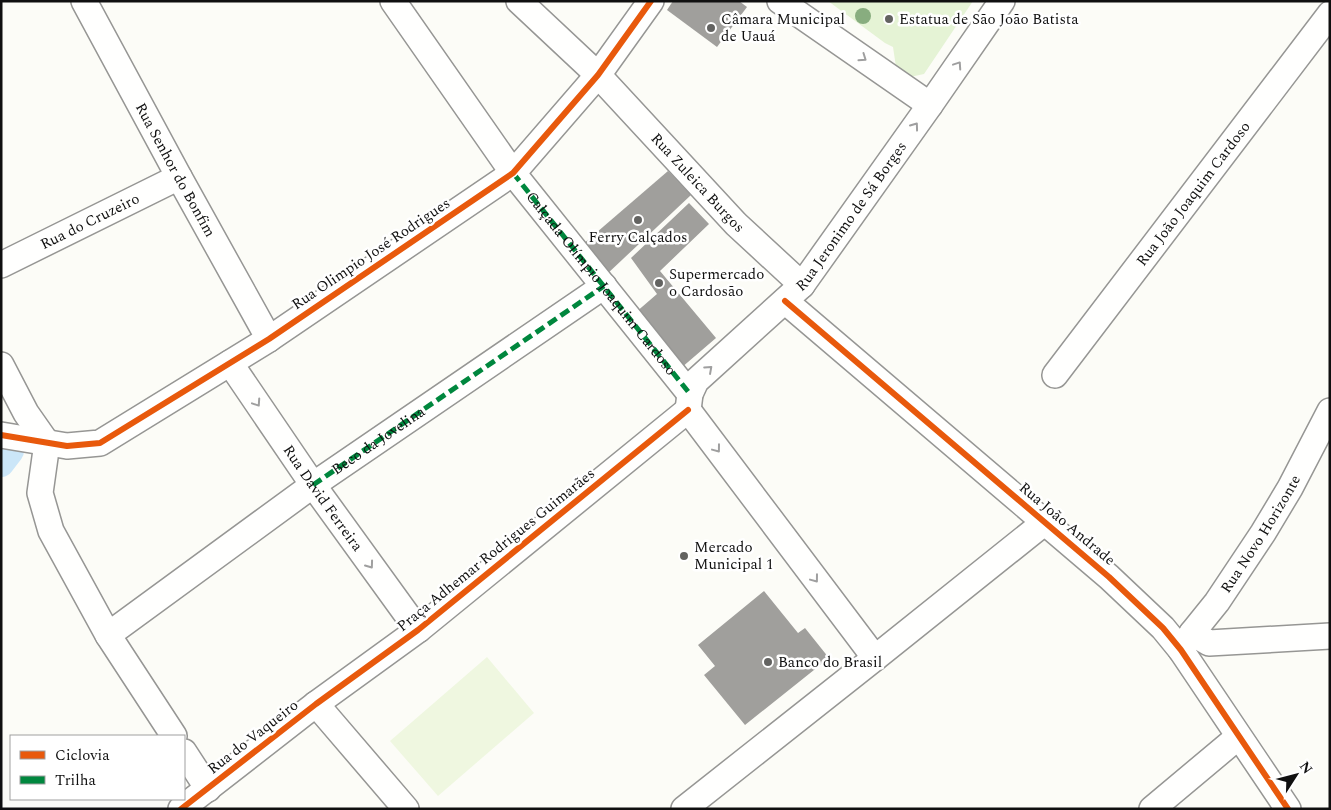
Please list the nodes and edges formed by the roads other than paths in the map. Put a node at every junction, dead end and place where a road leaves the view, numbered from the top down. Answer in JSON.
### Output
{"nodes":[{"id":1,"x":84,"y":1,"type":"edge"},
{"id":2,"x":393,"y":1,"type":"edge"},
{"id":3,"x":519,"y":1,"type":"edge"},
{"id":4,"x":651,"y":1,"type":"edge"},
{"id":5,"x":780,"y":1,"type":"edge"},
{"id":6,"x":1002,"y":1,"type":"edge"},
{"id":7,"x":1330,"y":14,"type":"edge"},
{"id":8,"x":598,"y":75,"type":"junction"},
{"id":9,"x":930,"y":105,"type":"junction"},
{"id":10,"x":513,"y":173,"type":"junction"},
{"id":11,"x":178,"y":177,"type":"junction"},
{"id":12,"x":1,"y":265,"type":"edge"},
{"id":13,"x":604,"y":286,"type":"junction"},
{"id":14,"x":794,"y":293,"type":"junction"},
{"id":15,"x":269,"y":339,"type":"junction"},
{"id":16,"x":230,"y":363,"type":"junction"},
{"id":17,"x":1,"y":365,"type":"edge"},
{"id":18,"x":1055,"y":375,"type":"dead end"},
{"id":19,"x":689,"y":402,"type":"junction"},
{"id":20,"x":1330,"y":411,"type":"edge"},
{"id":21,"x":1,"y":435,"type":"edge"},
{"id":22,"x":47,"y":443,"type":"junction"},
{"id":23,"x":313,"y":485,"type":"junction"},
{"id":24,"x":1044,"y":522,"type":"junction"},
{"id":25,"x":418,"y":630,"type":"junction"},
{"id":26,"x":108,"y":635,"type":"junction"},
{"id":27,"x":1330,"y":636,"type":"edge"},
{"id":28,"x":1186,"y":642,"type":"junction"},
{"id":29,"x":875,"y":658,"type":"junction"},
{"id":30,"x":316,"y":704,"type":"junction"},
{"id":31,"x":173,"y":735,"type":"edge"},
{"id":32,"x":1238,"y":737,"type":"junction"},
{"id":33,"x":185,"y":754,"type":"edge"},
{"id":34,"x":208,"y":789,"type":"junction"},
{"id":35,"x":181,"y":809,"type":"edge"},
{"id":36,"x":406,"y":809,"type":"edge"},
{"id":37,"x":684,"y":809,"type":"edge"},
{"id":38,"x":1152,"y":809,"type":"edge"},
{"id":39,"x":1288,"y":809,"type":"edge"}],
"edges":[{"from":1,"to":11,"type":"street","name":"Rua Senhor do Bonfim"},
{"from":2,"to":10,"type":"street","name":"Calçada Olímpio Joaquim Cardoso"},
{"from":3,"to":8,"type":"street","name":"Rua Zuleica Burgos"},
{"from":4,"to":8,"type":"street","name":"Rua Olimpio José Rodrigues"},
{"from":5,"to":9,"type":"street","one_way":true},
{"from":9,"to":6,"type":"street","name":"Rua Jeronimo de Sá Borges","one_way":true},
{"from":7,"to":18,"type":"street","name":"Rua João Joaquim Cardoso"},
{"from":8,"to":10,"type":"street","name":"Rua Olimpio José Rodrigues"},
{"from":8,"to":14,"type":"street","name":"Rua Zuleica Burgos"},
{"from":14,"to":9,"type":"street","name":"Rua Jeronimo de Sá Borges","one_way":true},
{"from":10,"to":13,"type":"street","name":"Calçada Olímpio Joaquim Cardoso"},
{"from":10,"to":15,"type":"street","name":"Rua Olimpio José Rodrigues"},
{"from":11,"to":12,"type":"street","name":"Rua do Cruzeiro"},
{"from":11,"to":15,"type":"street","name":"Rua Senhor do Bonfim"},
{"from":13,"to":19,"type":"street","name":"Calçada Olímpio Joaquim Cardoso"},
{"from":13,"to":23,"type":"street","name":"Beco da Jovelina"},
{"from":19,"to":14,"type":"street","name":"Rua Jeronimo de Sá Borges","one_way":true},
{"from":14,"to":24,"type":"street","name":"Rua João Andrade"},
{"from":15,"to":16,"type":"street","name":"Rua Olimpio José Rodrigues"},
{"from":16,"to":22,"type":"street","name":"Rua Olimpio José Rodrigues"},
{"from":16,"to":23,"type":"street","name":"Rua David Ferreira","one_way":true},
{"from":17,"to":22,"type":"street"},
{"from":19,"to":25,"type":"street","name":"Praça Adhemar Rodrigues Guimarães"},
{"from":19,"to":29,"type":"street","one_way":true},
{"from":20,"to":28,"type":"street","name":"Rua Novo Horizonte"},
{"from":21,"to":22,"type":"street","name":"Rua Olimpio José Rodrigues"},
{"from":22,"to":26,"type":"street"},
{"from":23,"to":25,"type":"street","name":"Rua David Ferreira","one_way":true},
{"from":23,"to":26,"type":"street","name":"Beco da Jovelina"},
{"from":24,"to":28,"type":"street","name":"Rua João Andrade"},
{"from":24,"to":29,"type":"street"},
{"from":25,"to":30,"type":"street","name":"Praça Adhemar Rodrigues Guimarães"},
{"from":26,"to":31,"type":"street"},
{"from":27,"to":28,"type":"street"},
{"from":28,"to":32,"type":"street","name":"Rua João Andrade"},
{"from":29,"to":37,"type":"street"},
{"from":30,"to":34,"type":"street","name":"Rua do Vaqueiro"},
{"from":30,"to":36,"type":"street"},
{"from":32,"to":38,"type":"street"},
{"from":32,"to":39,"type":"street","name":"Rua João Andrade"},
{"from":33,"to":34,"type":"street"},
{"from":34,"to":35,"type":"street","name":"Rua do Vaqueiro"}]}
